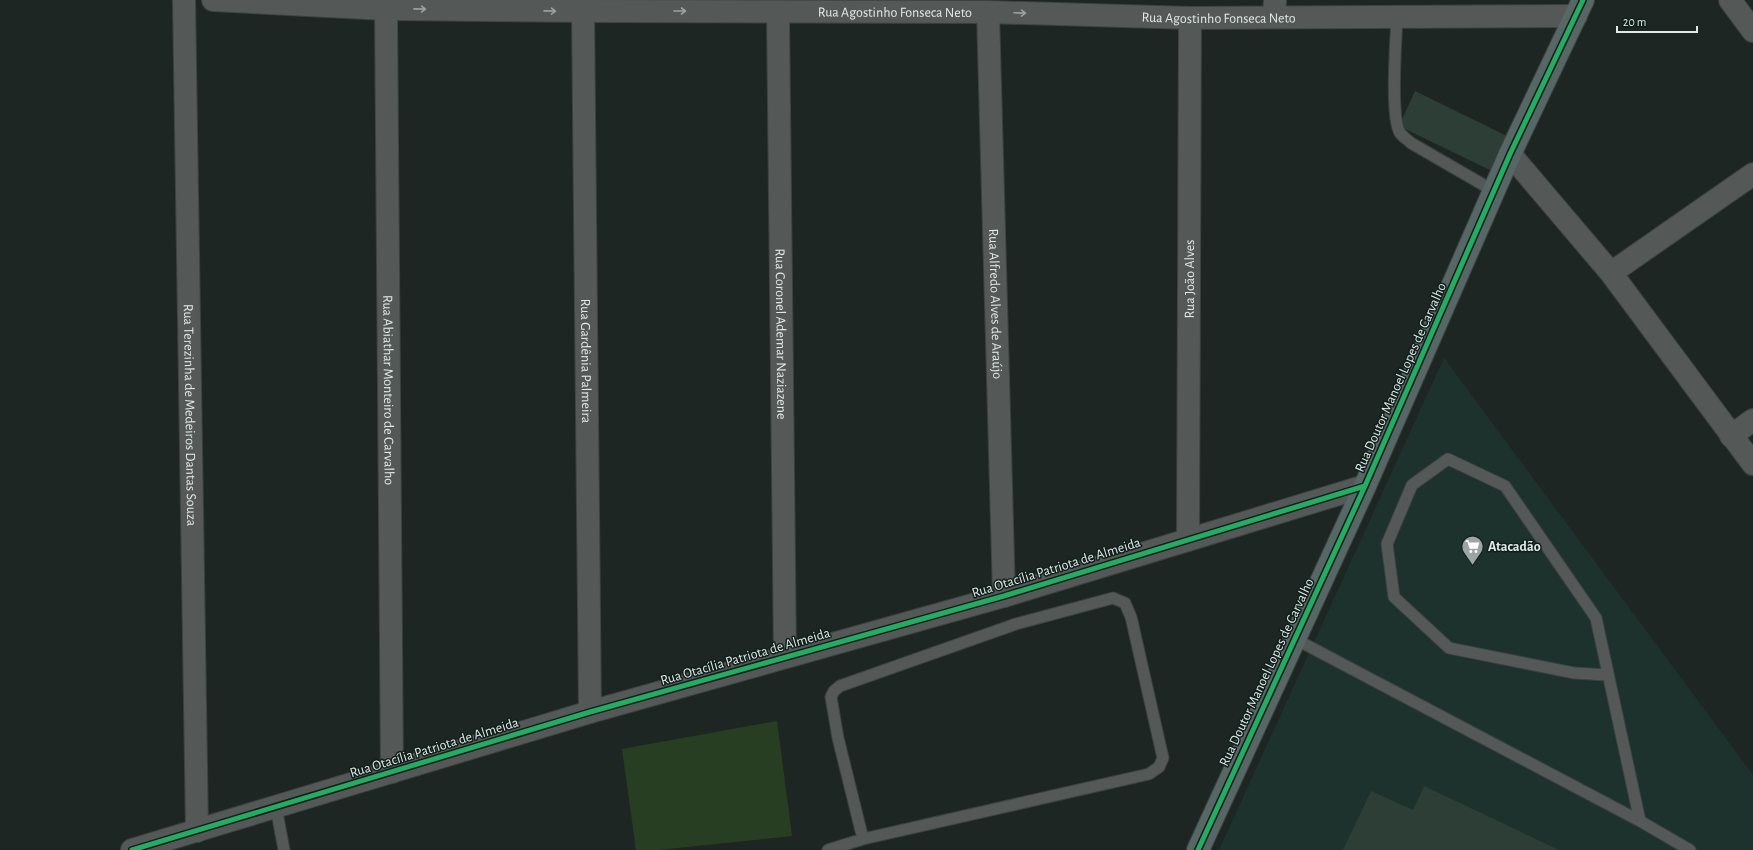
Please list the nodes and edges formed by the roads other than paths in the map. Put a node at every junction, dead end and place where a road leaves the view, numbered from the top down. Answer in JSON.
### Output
{"nodes":[{"id":1,"x":184,"y":0,"type":"edge"},
{"id":2,"x":213,"y":0,"type":"edge"},
{"id":3,"x":1730,"y":0,"type":"edge"},
{"id":4,"x":353,"y":3,"type":"edge"},
{"id":5,"x":386,"y":8,"type":"junction"},
{"id":6,"x":1580,"y":8,"type":"edge"},
{"id":7,"x":1274,"y":9,"type":"edge"},
{"id":8,"x":583,"y":11,"type":"junction"},
{"id":9,"x":778,"y":12,"type":"junction"},
{"id":10,"x":988,"y":12,"type":"junction"},
{"id":11,"x":1397,"y":17,"type":"junction"},
{"id":12,"x":1190,"y":18,"type":"junction"},
{"id":13,"x":1753,"y":31,"type":"edge"},
{"id":14,"x":1510,"y":154,"type":"junction"},
{"id":15,"x":1753,"y":174,"type":"edge"},
{"id":16,"x":1494,"y":191,"type":"junction"},
{"id":17,"x":1611,"y":273,"type":"junction"},
{"id":18,"x":1753,"y":420,"type":"edge"},
{"id":19,"x":1731,"y":436,"type":"junction"},
{"id":20,"x":1753,"y":464,"type":"edge"},
{"id":21,"x":1365,"y":486,"type":"junction"},
{"id":22,"x":1188,"y":540,"type":"junction"},
{"id":23,"x":1004,"y":596,"type":"junction"},
{"id":24,"x":1295,"y":639,"type":"junction"},
{"id":25,"x":785,"y":656,"type":"junction"},
{"id":26,"x":1607,"y":676,"type":"junction"},
{"id":27,"x":590,"y":712,"type":"junction"},
{"id":28,"x":392,"y":772,"type":"junction"},
{"id":29,"x":276,"y":807,"type":"junction"},
{"id":30,"x":1640,"y":821,"type":"junction"},
{"id":31,"x":196,"y":831,"type":"junction"},
{"id":32,"x":863,"y":839,"type":"junction"},
{"id":33,"x":132,"y":850,"type":"edge"},
{"id":34,"x":284,"y":850,"type":"edge"},
{"id":35,"x":828,"y":850,"type":"edge"},
{"id":36,"x":1198,"y":850,"type":"edge"},
{"id":37,"x":1690,"y":850,"type":"edge"}],
"edges":[{"from":1,"to":31,"type":"street","name":"Rua Terezinha de Medeiros Dantas Souza"},
{"from":2,"to":4,"type":"street","name":"Rua Agostinho Fonseca Neto"},
{"from":3,"to":13,"type":"street"},
{"from":4,"to":5,"type":"street","name":"Rua Agostinho Fonseca Neto"},
{"from":5,"to":8,"type":"street","name":"Rua Agostinho Fonseca Neto","one_way":true},
{"from":5,"to":28,"type":"street","name":"Rua Abiathar Monteiro de Carvalho"},
{"from":6,"to":11,"type":"street","name":"Rua Agostinho Fonseca Neto"},
{"from":6,"to":14,"type":"main road","name":"Rua Doutor Manoel Lopes de Carvalho"},
{"from":7,"to":11,"type":"street","name":"Rua Agostinho Fonseca Neto"},
{"from":7,"to":12,"type":"street","name":"Rua Agostinho Fonseca Neto"},
{"from":8,"to":9,"type":"street","name":"Rua Agostinho Fonseca Neto","one_way":true},
{"from":8,"to":27,"type":"street","name":"Rua Gardênia Palmeira"},
{"from":9,"to":10,"type":"street","name":"Rua Agostinho Fonseca Neto"},
{"from":9,"to":25,"type":"street","name":"Rua Coronel Ademar Naziazene"},
{"from":10,"to":12,"type":"street","name":"Rua Agostinho Fonseca Neto","one_way":true},
{"from":10,"to":23,"type":"street","name":"Rua Alfredo Alves de Araújo"},
{"from":11,"to":16,"type":"lane"},
{"from":12,"to":22,"type":"street","name":"Rua João Alves"},
{"from":14,"to":16,"type":"main road","name":"Rua Doutor Manoel Lopes de Carvalho"},
{"from":14,"to":17,"type":"street"},
{"from":15,"to":17,"type":"street"},
{"from":16,"to":21,"type":"main road","name":"Rua Doutor Manoel Lopes de Carvalho"},
{"from":17,"to":19,"type":"street"},
{"from":18,"to":19,"type":"street"},
{"from":19,"to":20,"type":"street"},
{"from":21,"to":22,"type":"street","name":"Rua Otacília Patriota de Almeida"},
{"from":21,"to":24,"type":"main road","name":"Rua Doutor Manoel Lopes de Carvalho"},
{"from":22,"to":23,"type":"street","name":"Rua Otacília Patriota de Almeida"},
{"from":23,"to":25,"type":"street","name":"Rua Otacília Patriota de Almeida"},
{"from":24,"to":30,"type":"lane"},
{"from":24,"to":36,"type":"main road","name":"Rua Doutor Manoel Lopes de Carvalho"},
{"from":25,"to":27,"type":"street","name":"Rua Otacília Patriota de Almeida"},
{"from":26,"to":26,"type":"lane"},
{"from":26,"to":30,"type":"lane"},
{"from":27,"to":28,"type":"street","name":"Rua Otacília Patriota de Almeida"},
{"from":28,"to":29,"type":"street","name":"Rua Otacília Patriota de Almeida"},
{"from":29,"to":31,"type":"street","name":"Rua Otacília Patriota de Almeida"},
{"from":29,"to":34,"type":"lane"},
{"from":30,"to":37,"type":"lane"},
{"from":31,"to":33,"type":"street","name":"Rua Otacília Patriota de Almeida"},
{"from":32,"to":32,"type":"lane"},
{"from":32,"to":35,"type":"lane"}]}
